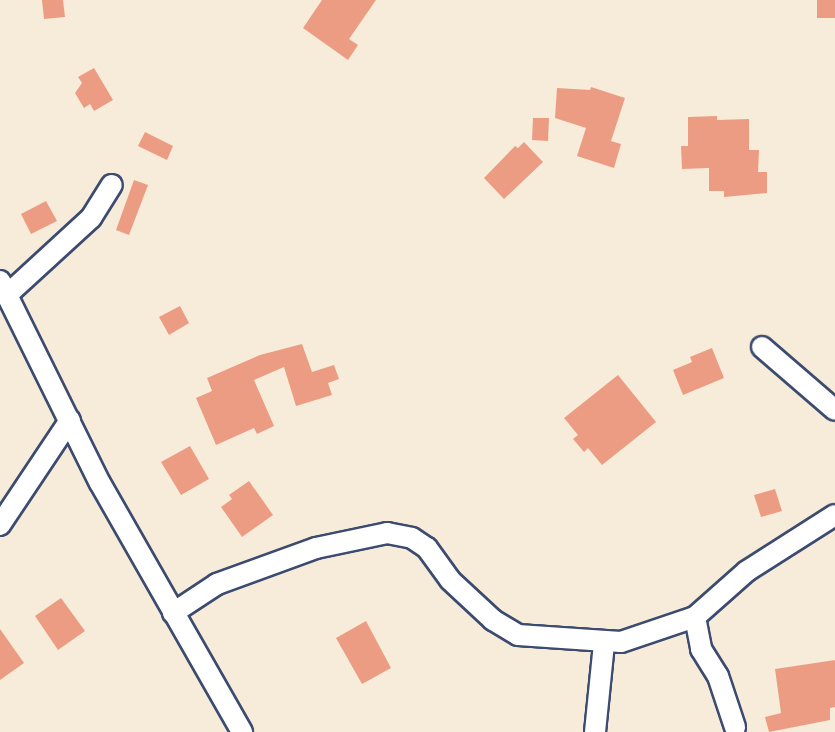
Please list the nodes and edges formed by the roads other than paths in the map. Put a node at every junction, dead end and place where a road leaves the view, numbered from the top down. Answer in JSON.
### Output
{"nodes":[{"id":1,"x":112,"y":185,"type":"dead end"},
{"id":2,"x":5,"y":296,"type":"edge"},
{"id":3,"x":762,"y":347,"type":"dead end"},
{"id":4,"x":835,"y":410,"type":"edge"},
{"id":5,"x":70,"y":420,"type":"junction"},
{"id":6,"x":835,"y":515,"type":"edge"},
{"id":7,"x":0,"y":525,"type":"edge"},
{"id":8,"x":173,"y":613,"type":"junction"},
{"id":9,"x":695,"y":617,"type":"junction"},
{"id":10,"x":604,"y":643,"type":"junction"},
{"id":11,"x":735,"y":727,"type":"dead end"},
{"id":12,"x":242,"y":732,"type":"edge"},
{"id":13,"x":595,"y":732,"type":"edge"}],
"edges":[{"from":1,"to":2,"type":"street"},
{"from":2,"to":5,"type":"street"},
{"from":3,"to":4,"type":"street"},
{"from":5,"to":7,"type":"street"},
{"from":5,"to":8,"type":"street"},
{"from":6,"to":9,"type":"street"},
{"from":8,"to":10,"type":"street"},
{"from":8,"to":12,"type":"street"},
{"from":9,"to":10,"type":"street"},
{"from":9,"to":11,"type":"street"},
{"from":10,"to":13,"type":"street"}]}
